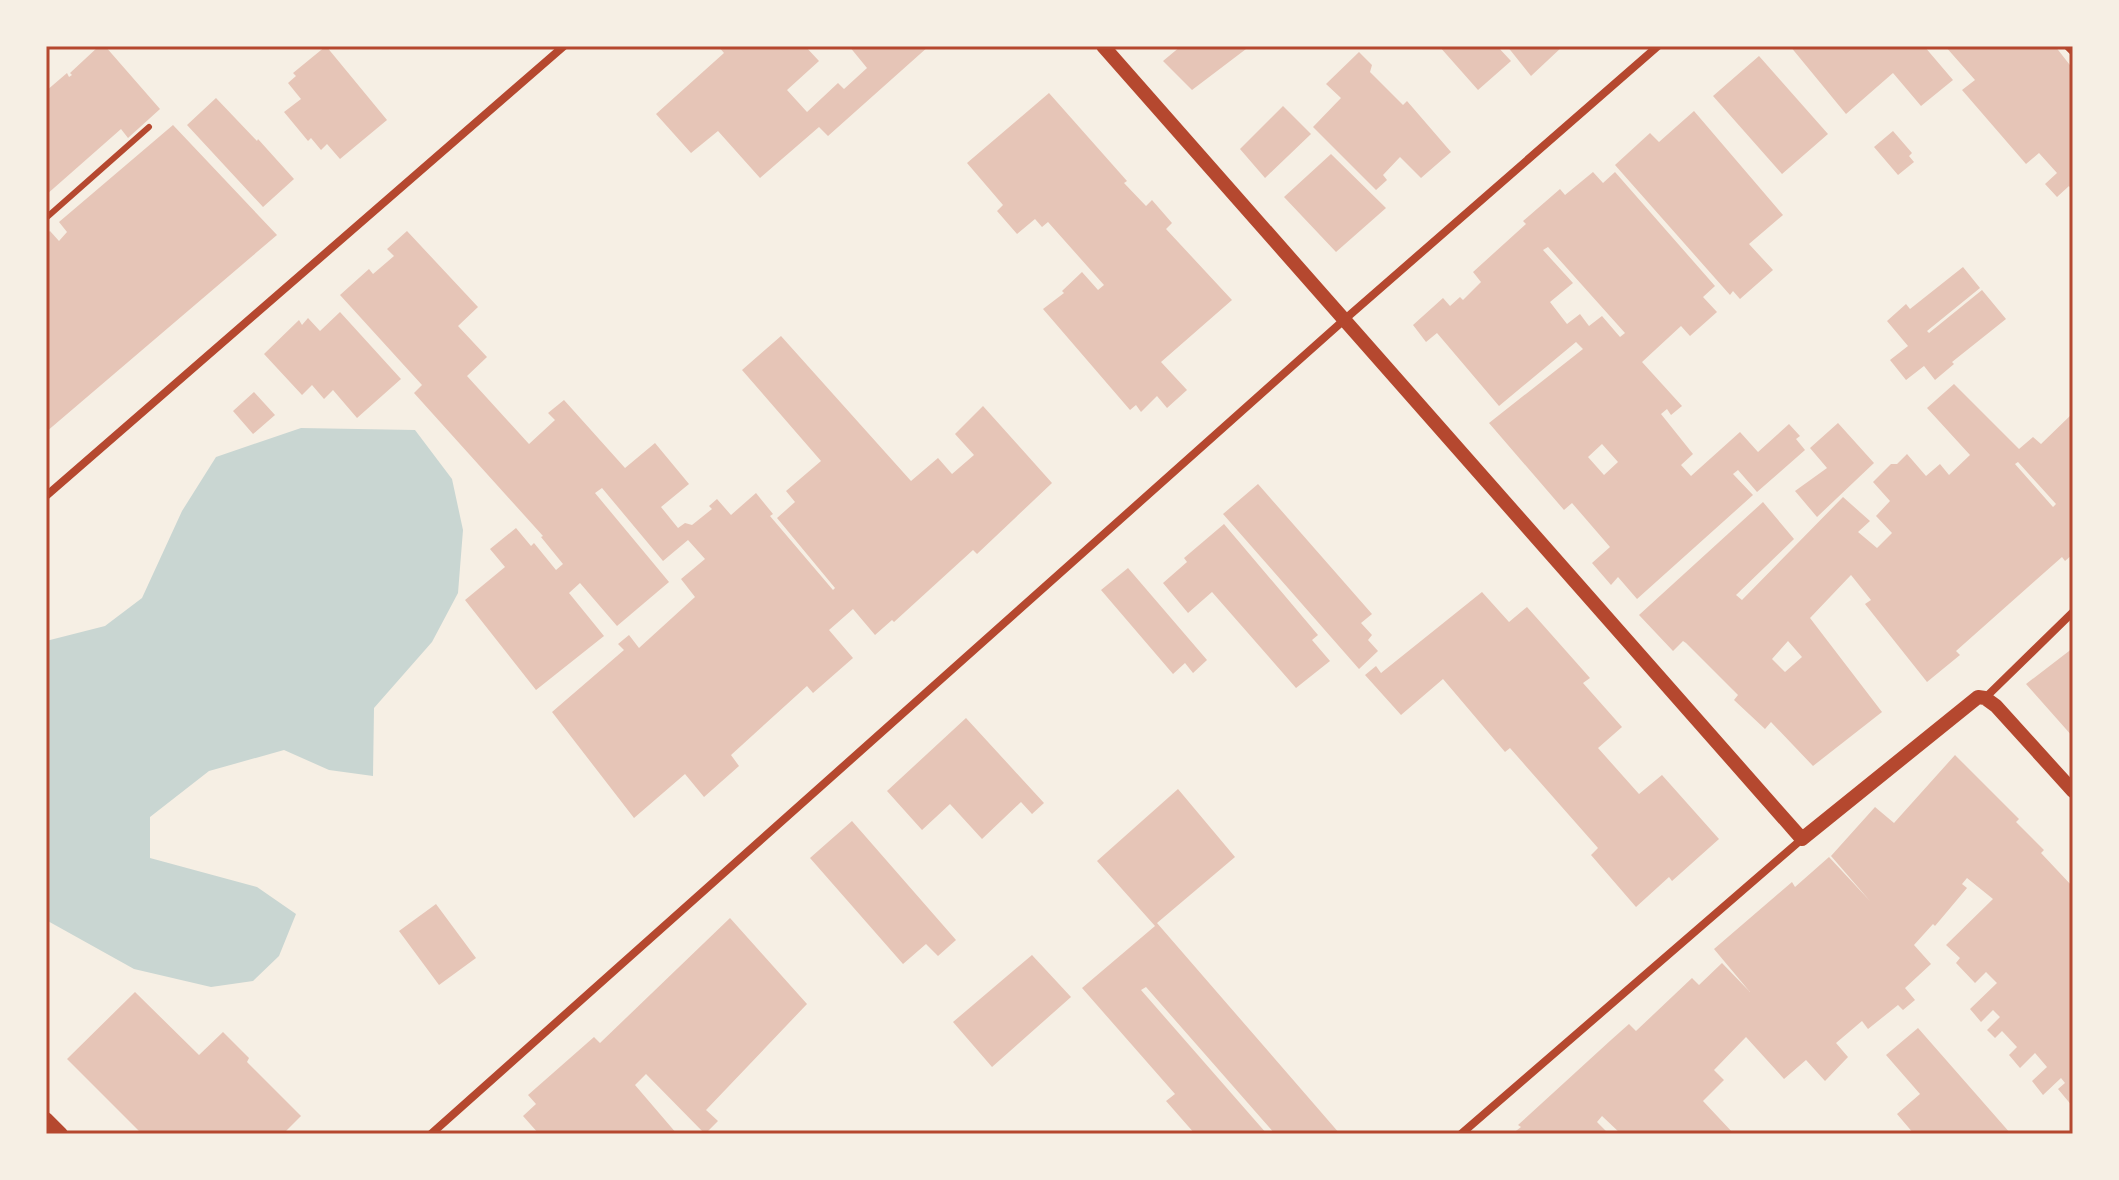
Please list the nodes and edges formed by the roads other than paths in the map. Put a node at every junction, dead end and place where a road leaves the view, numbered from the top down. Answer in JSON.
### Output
{"nodes":[{"id":1,"x":564,"y":46,"type":"edge"},
{"id":2,"x":1103,"y":46,"type":"edge"},
{"id":3,"x":1658,"y":46,"type":"edge"},
{"id":4,"x":2066,"y":46,"type":"edge"},
{"id":5,"x":2073,"y":53,"type":"edge"},
{"id":6,"x":149,"y":127,"type":"dead end"},
{"id":7,"x":46,"y":218,"type":"edge"},
{"id":8,"x":1344,"y":320,"type":"junction"},
{"id":9,"x":46,"y":496,"type":"edge"},
{"id":10,"x":2073,"y":612,"type":"edge"},
{"id":11,"x":1985,"y":698,"type":"junction"},
{"id":12,"x":2073,"y":791,"type":"edge"},
{"id":13,"x":1802,"y":839,"type":"junction"},
{"id":14,"x":46,"y":1119,"type":"edge"},
{"id":15,"x":61,"y":1134,"type":"edge"},
{"id":16,"x":431,"y":1134,"type":"edge"},
{"id":17,"x":1461,"y":1134,"type":"edge"}],
"edges":[{"from":1,"to":9,"type":"street"},
{"from":2,"to":8,"type":"street"},
{"from":3,"to":8,"type":"street"},
{"from":4,"to":5,"type":"lane"},
{"from":6,"to":7,"type":"lane"},
{"from":8,"to":13,"type":"street"},
{"from":8,"to":16,"type":"street"},
{"from":10,"to":11,"type":"street"},
{"from":11,"to":12,"type":"street"},
{"from":11,"to":13,"type":"street"},
{"from":13,"to":17,"type":"street"},
{"from":14,"to":15,"type":"street"}]}
